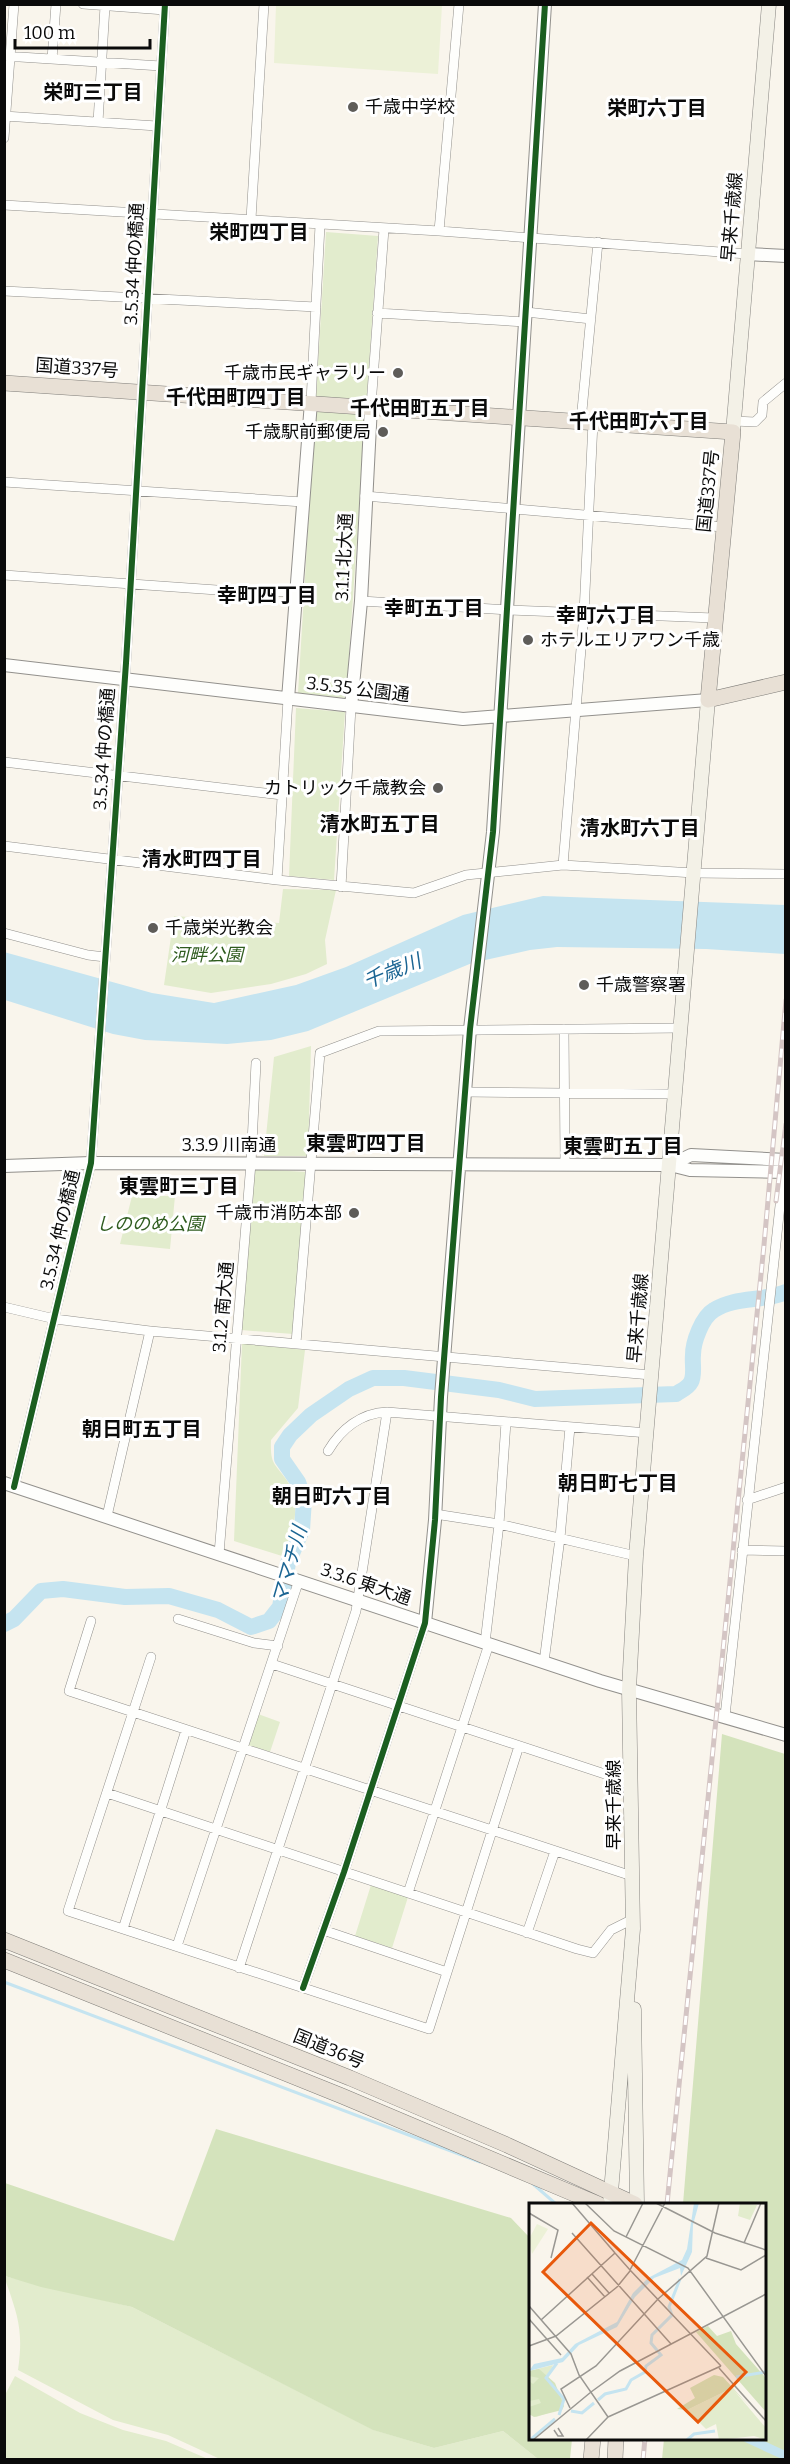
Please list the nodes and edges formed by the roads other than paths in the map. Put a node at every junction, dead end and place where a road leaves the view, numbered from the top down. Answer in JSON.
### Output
{"nodes":[{"id":1,"x":14,"y":4,"type":"edge"},
{"id":2,"x":56,"y":4,"type":"edge"},
{"id":3,"x":83,"y":4,"type":"edge"},
{"id":4,"x":264,"y":4,"type":"edge"},
{"id":5,"x":459,"y":4,"type":"edge"},
{"id":6,"x":545,"y":4,"type":"edge"},
{"id":7,"x":769,"y":4,"type":"edge"},
{"id":8,"x":105,"y":6,"type":"edge"},
{"id":9,"x":165,"y":7,"type":"edge"},
{"id":10,"x":7,"y":57,"type":"edge"},
{"id":11,"x":52,"y":59,"type":"junction"},
{"id":12,"x":102,"y":63,"type":"junction"},
{"id":13,"x":161,"y":66,"type":"junction"},
{"id":14,"x":5,"y":116,"type":"edge"},
{"id":15,"x":98,"y":122,"type":"junction"},
{"id":16,"x":157,"y":126,"type":"junction"},
{"id":17,"x":4,"y":138,"type":"edge"},
{"id":18,"x":4,"y":205,"type":"edge"},
{"id":19,"x":152,"y":213,"type":"junction"},
{"id":20,"x":251,"y":219,"type":"junction"},
{"id":21,"x":321,"y":225,"type":"junction"},
{"id":22,"x":384,"y":228,"type":"junction"},
{"id":23,"x":439,"y":231,"type":"junction"},
{"id":24,"x":531,"y":237,"type":"junction"},
{"id":25,"x":598,"y":242,"type":"junction"},
{"id":26,"x":747,"y":254,"type":"junction"},
{"id":27,"x":786,"y":256,"type":"edge"},
{"id":28,"x":4,"y":291,"type":"edge"},
{"id":29,"x":147,"y":300,"type":"junction"},
{"id":30,"x":316,"y":307,"type":"junction"},
{"id":31,"x":377,"y":313,"type":"junction"},
{"id":32,"x":526,"y":317,"type":"junction"},
{"id":33,"x":591,"y":319,"type":"junction"},
{"id":34,"x":4,"y":382,"type":"edge"},
{"id":35,"x":786,"y":383,"type":"edge"},
{"id":36,"x":141,"y":393,"type":"junction"},
{"id":37,"x":310,"y":402,"type":"junction"},
{"id":38,"x":371,"y":406,"type":"junction"},
{"id":39,"x":520,"y":417,"type":"junction"},
{"id":40,"x":587,"y":422,"type":"junction"},
{"id":41,"x":734,"y":427,"type":"junction"},
{"id":42,"x":4,"y":482,"type":"edge"},
{"id":43,"x":134,"y":492,"type":"junction"},
{"id":44,"x":365,"y":496,"type":"junction"},
{"id":45,"x":303,"y":502,"type":"junction"},
{"id":46,"x":515,"y":509,"type":"junction"},
{"id":47,"x":587,"y":515,"type":"junction"},
{"id":48,"x":723,"y":527,"type":"junction"},
{"id":49,"x":4,"y":575,"type":"edge"},
{"id":50,"x":129,"y":585,"type":"junction"},
{"id":51,"x":295,"y":591,"type":"junction"},
{"id":52,"x":361,"y":601,"type":"junction"},
{"id":53,"x":508,"y":610,"type":"junction"},
{"id":54,"x":584,"y":613,"type":"junction"},
{"id":55,"x":714,"y":618,"type":"junction"},
{"id":56,"x":4,"y":665,"type":"edge"},
{"id":57,"x":124,"y":681,"type":"junction"},
{"id":58,"x":786,"y":682,"type":"edge"},
{"id":59,"x":288,"y":699,"type":"junction"},
{"id":60,"x":708,"y":700,"type":"junction"},
{"id":61,"x":351,"y":707,"type":"junction"},
{"id":62,"x":574,"y":711,"type":"junction"},
{"id":63,"x":500,"y":715,"type":"junction"},
{"id":64,"x":4,"y":762,"type":"edge"},
{"id":65,"x":117,"y":773,"type":"junction"},
{"id":66,"x":282,"y":795,"type":"junction"},
{"id":67,"x":4,"y":846,"type":"edge"},
{"id":68,"x":111,"y":859,"type":"junction"},
{"id":69,"x":563,"y":865,"type":"junction"},
{"id":70,"x":488,"y":874,"type":"junction"},
{"id":71,"x":785,"y":874,"type":"edge"},
{"id":72,"x":694,"y":877,"type":"junction"},
{"id":73,"x":277,"y":880,"type":"junction"},
{"id":74,"x":341,"y":887,"type":"junction"},
{"id":75,"x":4,"y":933,"type":"edge"},
{"id":76,"x":105,"y":962,"type":"junction"},
{"id":77,"x":681,"y":1028,"type":"junction"},
{"id":78,"x":470,"y":1029,"type":"junction"},
{"id":79,"x":564,"y":1029,"type":"junction"},
{"id":80,"x":256,"y":1063,"type":"dead end"},
{"id":81,"x":465,"y":1092,"type":"junction"},
{"id":82,"x":564,"y":1092,"type":"junction"},
{"id":83,"x":676,"y":1094,"type":"junction"},
{"id":84,"x":91,"y":1163,"type":"junction"},
{"id":85,"x":251,"y":1163,"type":"junction"},
{"id":86,"x":785,"y":1163,"type":"edge"},
{"id":87,"x":313,"y":1164,"type":"junction"},
{"id":88,"x":565,"y":1164,"type":"junction"},
{"id":89,"x":459,"y":1165,"type":"junction"},
{"id":90,"x":670,"y":1165,"type":"junction"},
{"id":91,"x":4,"y":1166,"type":"edge"},
{"id":92,"x":4,"y":1307,"type":"edge"},
{"id":93,"x":55,"y":1318,"type":"junction"},
{"id":94,"x":150,"y":1331,"type":"junction"},
{"id":95,"x":237,"y":1339,"type":"junction"},
{"id":96,"x":297,"y":1343,"type":"junction"},
{"id":97,"x":444,"y":1355,"type":"junction"},
{"id":98,"x":651,"y":1378,"type":"junction"},
{"id":99,"x":387,"y":1412,"type":"junction"},
{"id":100,"x":440,"y":1417,"type":"junction"},
{"id":101,"x":506,"y":1422,"type":"junction"},
{"id":102,"x":570,"y":1427,"type":"junction"},
{"id":103,"x":648,"y":1434,"type":"junction"},
{"id":104,"x":328,"y":1451,"type":"dead end"},
{"id":105,"x":9,"y":1485,"type":"edge"},
{"id":106,"x":786,"y":1487,"type":"edge"},
{"id":107,"x":747,"y":1500,"type":"junction"},
{"id":108,"x":435,"y":1514,"type":"junction"},
{"id":109,"x":107,"y":1516,"type":"junction"},
{"id":110,"x":499,"y":1524,"type":"junction"},
{"id":111,"x":560,"y":1538,"type":"junction"},
{"id":112,"x":742,"y":1550,"type":"junction"},
{"id":113,"x":786,"y":1551,"type":"edge"},
{"id":114,"x":219,"y":1554,"type":"junction"},
{"id":115,"x":636,"y":1556,"type":"junction"},
{"id":116,"x":295,"y":1579,"type":"junction"},
{"id":117,"x":357,"y":1600,"type":"junction"},
{"id":118,"x":178,"y":1619,"type":"dead end"},
{"id":119,"x":91,"y":1621,"type":"dead end"},
{"id":120,"x":425,"y":1623,"type":"junction"},
{"id":121,"x":487,"y":1643,"type":"junction"},
{"id":122,"x":278,"y":1646,"type":"junction"},
{"id":123,"x":151,"y":1657,"type":"dead end"},
{"id":124,"x":544,"y":1662,"type":"junction"},
{"id":125,"x":272,"y":1664,"type":"junction"},
{"id":126,"x":333,"y":1684,"type":"junction"},
{"id":127,"x":629,"y":1689,"type":"junction"},
{"id":128,"x":398,"y":1706,"type":"junction"},
{"id":129,"x":132,"y":1712,"type":"junction"},
{"id":130,"x":725,"y":1716,"type":"junction"},
{"id":131,"x":462,"y":1727,"type":"junction"},
{"id":132,"x":186,"y":1730,"type":"junction"},
{"id":133,"x":786,"y":1735,"type":"edge"},
{"id":134,"x":519,"y":1746,"type":"junction"},
{"id":135,"x":244,"y":1749,"type":"junction"},
{"id":136,"x":305,"y":1768,"type":"junction"},
{"id":137,"x":632,"y":1783,"type":"junction"},
{"id":138,"x":371,"y":1790,"type":"junction"},
{"id":139,"x":107,"y":1793,"type":"junction"},
{"id":140,"x":161,"y":1811,"type":"junction"},
{"id":141,"x":435,"y":1811,"type":"junction"},
{"id":142,"x":218,"y":1830,"type":"junction"},
{"id":143,"x":493,"y":1830,"type":"junction"},
{"id":144,"x":278,"y":1850,"type":"junction"},
{"id":145,"x":555,"y":1851,"type":"junction"},
{"id":146,"x":344,"y":1872,"type":"junction"},
{"id":147,"x":632,"y":1876,"type":"junction"},
{"id":148,"x":408,"y":1893,"type":"junction"},
{"id":149,"x":466,"y":1912,"type":"junction"},
{"id":150,"x":633,"y":1919,"type":"junction"},
{"id":151,"x":123,"y":1929,"type":"junction"},
{"id":152,"x":324,"y":1930,"type":"junction"},
{"id":153,"x":527,"y":1933,"type":"junction"},
{"id":154,"x":4,"y":1940,"type":"edge"},
{"id":155,"x":633,"y":1941,"type":"junction"},
{"id":156,"x":177,"y":1946,"type":"junction"},
{"id":157,"x":4,"y":1960,"type":"edge"},
{"id":158,"x":239,"y":1968,"type":"junction"},
{"id":159,"x":447,"y":1972,"type":"junction"},
{"id":160,"x":303,"y":1989,"type":"junction"},
{"id":161,"x":609,"y":2197,"type":"edge"},
{"id":162,"x":593,"y":2203,"type":"edge"},
{"id":163,"x":629,"y":2203,"type":"edge"},
{"id":164,"x":636,"y":2203,"type":"edge"},
{"id":165,"x":593,"y":2440,"type":"edge"},
{"id":166,"x":616,"y":2440,"type":"edge"},
{"id":167,"x":591,"y":2460,"type":"edge"},
{"id":168,"x":615,"y":2460,"type":"edge"}],
"edges":[{"from":1,"to":10,"type":"street"},
{"from":2,"to":11,"type":"street"},
{"from":3,"to":8,"type":"street"},
{"from":4,"to":20,"type":"street"},
{"from":5,"to":23,"type":"street"},
{"from":6,"to":24,"type":"street"},
{"from":7,"to":26,"type":"main road","name":"早来千歳線"},
{"from":8,"to":9,"type":"street"},
{"from":8,"to":12,"type":"street"},
{"from":9,"to":13,"type":"street","name":"3.5.34 仲の橋通"},
{"from":10,"to":11,"type":"street"},
{"from":10,"to":14,"type":"street"},
{"from":11,"to":12,"type":"street"},
{"from":12,"to":13,"type":"street"},
{"from":12,"to":15,"type":"street"},
{"from":13,"to":16,"type":"street","name":"3.5.34 仲の橋通"},
{"from":14,"to":15,"type":"street"},
{"from":14,"to":17,"type":"street"},
{"from":15,"to":16,"type":"street"},
{"from":16,"to":19,"type":"street","name":"3.5.34 仲の橋通"},
{"from":18,"to":19,"type":"street"},
{"from":19,"to":20,"type":"street"},
{"from":19,"to":29,"type":"street","name":"3.5.34 仲の橋通"},
{"from":20,"to":21,"type":"street"},
{"from":21,"to":22,"type":"street"},
{"from":21,"to":30,"type":"street"},
{"from":22,"to":23,"type":"street"},
{"from":22,"to":31,"type":"street","name":"3.1.1 北大通"},
{"from":23,"to":24,"type":"street"},
{"from":24,"to":25,"type":"street"},
{"from":24,"to":32,"type":"street"},
{"from":25,"to":26,"type":"street"},
{"from":25,"to":33,"type":"street"},
{"from":26,"to":27,"type":"street"},
{"from":26,"to":41,"type":"main road","name":"早来千歳線"},
{"from":28,"to":29,"type":"street"},
{"from":29,"to":30,"type":"street"},
{"from":29,"to":36,"type":"street","name":"3.5.34 仲の橋通"},
{"from":30,"to":37,"type":"street"},
{"from":31,"to":32,"type":"street"},
{"from":31,"to":38,"type":"street","name":"3.1.1 北大通"},
{"from":32,"to":33,"type":"street"},
{"from":32,"to":39,"type":"street"},
{"from":33,"to":40,"type":"street"},
{"from":34,"to":36,"type":"highway","name":"国道337号"},
{"from":35,"to":41,"type":"street"},
{"from":36,"to":37,"type":"highway","name":"国道337号"},
{"from":36,"to":43,"type":"street","name":"3.5.34 仲の橋通"},
{"from":37,"to":38,"type":"highway","name":"国道337号"},
{"from":37,"to":45,"type":"street"},
{"from":38,"to":39,"type":"highway","name":"国道337号"},
{"from":38,"to":44,"type":"street","name":"3.1.1 北大通"},
{"from":39,"to":40,"type":"highway","name":"国道337号"},
{"from":39,"to":46,"type":"street"},
{"from":40,"to":41,"type":"highway","name":"国道337号"},
{"from":40,"to":47,"type":"street"},
{"from":41,"to":48,"type":"highway","name":"国道337号"},
{"from":42,"to":43,"type":"street"},
{"from":43,"to":45,"type":"street"},
{"from":43,"to":50,"type":"street","name":"3.5.34 仲の橋通"},
{"from":44,"to":46,"type":"street"},
{"from":44,"to":52,"type":"street","name":"3.1.1 北大通"},
{"from":45,"to":51,"type":"street"},
{"from":46,"to":47,"type":"street"},
{"from":46,"to":53,"type":"street"},
{"from":47,"to":48,"type":"street"},
{"from":47,"to":54,"type":"street"},
{"from":48,"to":55,"type":"highway","name":"国道337号"},
{"from":49,"to":50,"type":"street"},
{"from":50,"to":51,"type":"street"},
{"from":50,"to":57,"type":"street","name":"3.5.34 仲の橋通"},
{"from":51,"to":59,"type":"street"},
{"from":52,"to":53,"type":"street"},
{"from":52,"to":61,"type":"street","name":"3.1.1 北大通"},
{"from":53,"to":54,"type":"street"},
{"from":53,"to":63,"type":"street"},
{"from":54,"to":55,"type":"street"},
{"from":54,"to":62,"type":"street"},
{"from":55,"to":60,"type":"highway","name":"国道337号"},
{"from":56,"to":57,"type":"street","name":"3.5.35 公園通"},
{"from":57,"to":59,"type":"street","name":"3.5.35 公園通"},
{"from":57,"to":65,"type":"street","name":"3.5.34 仲の橋通"},
{"from":58,"to":60,"type":"highway"},
{"from":59,"to":61,"type":"street","name":"3.5.35 公園通"},
{"from":59,"to":66,"type":"street"},
{"from":60,"to":62,"type":"street","name":"3.5.35 公園通"},
{"from":60,"to":72,"type":"main road","name":"早来千歳線"},
{"from":61,"to":63,"type":"street","name":"3.5.35 公園通"},
{"from":61,"to":74,"type":"street","name":"3.1.1 北大通"},
{"from":62,"to":63,"type":"street","name":"3.5.35 公園通"},
{"from":62,"to":69,"type":"street"},
{"from":63,"to":70,"type":"street"},
{"from":64,"to":65,"type":"street"},
{"from":65,"to":66,"type":"street"},
{"from":65,"to":68,"type":"street","name":"3.5.34 仲の橋通"},
{"from":66,"to":73,"type":"street"},
{"from":67,"to":68,"type":"street"},
{"from":68,"to":73,"type":"street"},
{"from":68,"to":76,"type":"street","name":"3.5.34 仲の橋通"},
{"from":69,"to":70,"type":"street"},
{"from":69,"to":72,"type":"street"},
{"from":70,"to":74,"type":"street"},
{"from":70,"to":78,"type":"street"},
{"from":71,"to":72,"type":"street"},
{"from":72,"to":77,"type":"main road","name":"早来千歳線"},
{"from":73,"to":74,"type":"street"},
{"from":75,"to":76,"type":"street"},
{"from":76,"to":84,"type":"street","name":"3.5.34 仲の橋通"},
{"from":77,"to":79,"type":"street"},
{"from":77,"to":83,"type":"main road","name":"早来千歳線"},
{"from":78,"to":79,"type":"street"},
{"from":78,"to":81,"type":"street"},
{"from":78,"to":87,"type":"street"},
{"from":79,"to":82,"type":"street"},
{"from":80,"to":85,"type":"street","name":"3.1.2 南大通"},
{"from":81,"to":82,"type":"street"},
{"from":81,"to":89,"type":"street"},
{"from":82,"to":83,"type":"street"},
{"from":82,"to":88,"type":"street"},
{"from":83,"to":90,"type":"main road","name":"早来千歳線"},
{"from":84,"to":85,"type":"street","name":"3.3.9 川南通"},
{"from":84,"to":91,"type":"street","name":"3.3.9 川南通"},
{"from":84,"to":93,"type":"street","name":"3.5.34 仲の橋通"},
{"from":85,"to":87,"type":"street","name":"3.3.9 川南通"},
{"from":85,"to":95,"type":"street","name":"3.1.2 南大通"},
{"from":86,"to":90,"type":"street","name":"3.3.9 川南通"},
{"from":86,"to":107,"type":"street"},
{"from":87,"to":89,"type":"street","name":"3.3.9 川南通"},
{"from":87,"to":96,"type":"street"},
{"from":88,"to":89,"type":"street","name":"3.3.9 川南通"},
{"from":88,"to":90,"type":"street","name":"3.3.9 川南通"},
{"from":89,"to":97,"type":"street"},
{"from":90,"to":98,"type":"main road","name":"早来千歳線"},
{"from":92,"to":93,"type":"street"},
{"from":93,"to":94,"type":"street"},
{"from":93,"to":105,"type":"street","name":"3.5.34 仲の橋通"},
{"from":94,"to":95,"type":"street"},
{"from":94,"to":109,"type":"street"},
{"from":95,"to":96,"type":"street"},
{"from":95,"to":114,"type":"street","name":"3.1.2 南大通"},
{"from":96,"to":97,"type":"street"},
{"from":97,"to":98,"type":"street"},
{"from":97,"to":100,"type":"street"},
{"from":98,"to":103,"type":"main road","name":"早来千歳線"},
{"from":99,"to":100,"type":"street"},
{"from":99,"to":104,"type":"street"},
{"from":99,"to":117,"type":"street"},
{"from":100,"to":101,"type":"street"},
{"from":100,"to":108,"type":"street"},
{"from":101,"to":102,"type":"street"},
{"from":101,"to":110,"type":"street"},
{"from":102,"to":103,"type":"street"},
{"from":102,"to":111,"type":"street"},
{"from":103,"to":115,"type":"main road","name":"早来千歳線"},
{"from":105,"to":109,"type":"street","name":"3.3.6 東大通"},
{"from":106,"to":107,"type":"street"},
{"from":107,"to":112,"type":"street"},
{"from":108,"to":110,"type":"street"},
{"from":108,"to":120,"type":"street"},
{"from":109,"to":114,"type":"street","name":"3.3.6 東大通"},
{"from":110,"to":111,"type":"street"},
{"from":110,"to":121,"type":"street"},
{"from":111,"to":115,"type":"street"},
{"from":111,"to":124,"type":"street"},
{"from":112,"to":113,"type":"street"},
{"from":112,"to":130,"type":"street"},
{"from":114,"to":116,"type":"street","name":"3.3.6 東大通"},
{"from":115,"to":127,"type":"main road","name":"早来千歳線"},
{"from":116,"to":117,"type":"street","name":"3.3.6 東大通"},
{"from":116,"to":122,"type":"street"},
{"from":117,"to":120,"type":"street","name":"3.3.6 東大通"},
{"from":117,"to":126,"type":"street"},
{"from":118,"to":122,"type":"street"},
{"from":119,"to":129,"type":"street"},
{"from":120,"to":121,"type":"street","name":"3.3.6 東大通"},
{"from":120,"to":128,"type":"street"},
{"from":121,"to":124,"type":"street","name":"3.3.6 東大通"},
{"from":121,"to":131,"type":"street"},
{"from":122,"to":125,"type":"street"},
{"from":123,"to":129,"type":"street"},
{"from":124,"to":127,"type":"street","name":"3.3.6 東大通"},
{"from":125,"to":126,"type":"street"},
{"from":125,"to":135,"type":"street"},
{"from":126,"to":128,"type":"street"},
{"from":126,"to":136,"type":"street"},
{"from":127,"to":130,"type":"street","name":"3.3.6 東大通"},
{"from":127,"to":137,"type":"main road","name":"早来千歳線"},
{"from":128,"to":131,"type":"street"},
{"from":128,"to":138,"type":"street"},
{"from":129,"to":132,"type":"street"},
{"from":129,"to":139,"type":"street"},
{"from":130,"to":133,"type":"street","name":"3.3.6 東大通"},
{"from":131,"to":134,"type":"street"},
{"from":131,"to":141,"type":"street"},
{"from":132,"to":135,"type":"street"},
{"from":132,"to":140,"type":"street"},
{"from":134,"to":137,"type":"street"},
{"from":134,"to":143,"type":"street"},
{"from":135,"to":136,"type":"street"},
{"from":135,"to":142,"type":"street"},
{"from":136,"to":138,"type":"street"},
{"from":136,"to":144,"type":"street"},
{"from":137,"to":147,"type":"main road","name":"早来千歳線"},
{"from":138,"to":141,"type":"street"},
{"from":138,"to":146,"type":"street"},
{"from":139,"to":140,"type":"street"},
{"from":139,"to":151,"type":"street"},
{"from":140,"to":142,"type":"street"},
{"from":140,"to":151,"type":"street"},
{"from":141,"to":143,"type":"street"},
{"from":141,"to":148,"type":"street"},
{"from":142,"to":144,"type":"street"},
{"from":142,"to":156,"type":"street"},
{"from":143,"to":145,"type":"street"},
{"from":143,"to":149,"type":"street"},
{"from":144,"to":146,"type":"street"},
{"from":144,"to":158,"type":"street"},
{"from":145,"to":147,"type":"street"},
{"from":145,"to":153,"type":"street"},
{"from":146,"to":148,"type":"street"},
{"from":146,"to":152,"type":"street"},
{"from":147,"to":150,"type":"main road","name":"早来千歳線"},
{"from":148,"to":149,"type":"street"},
{"from":149,"to":153,"type":"street"},
{"from":149,"to":159,"type":"street"},
{"from":150,"to":153,"type":"street"},
{"from":150,"to":155,"type":"main road","name":"早来千歳線"},
{"from":151,"to":156,"type":"street"},
{"from":152,"to":159,"type":"street"},
{"from":152,"to":160,"type":"street"},
{"from":154,"to":161,"type":"highway","name":"国道36号"},
{"from":155,"to":161,"type":"main road","name":"早来千歳線"},
{"from":155,"to":164,"type":"main road","name":"早来千歳線"},
{"from":156,"to":158,"type":"street"},
{"from":157,"to":162,"type":"highway"},
{"from":158,"to":160,"type":"street"},
{"from":159,"to":160,"type":"street"},
{"from":161,"to":163,"type":"highway","name":"国道36号"},
{"from":165,"to":167,"type":"highway"},
{"from":166,"to":168,"type":"highway"}]}
